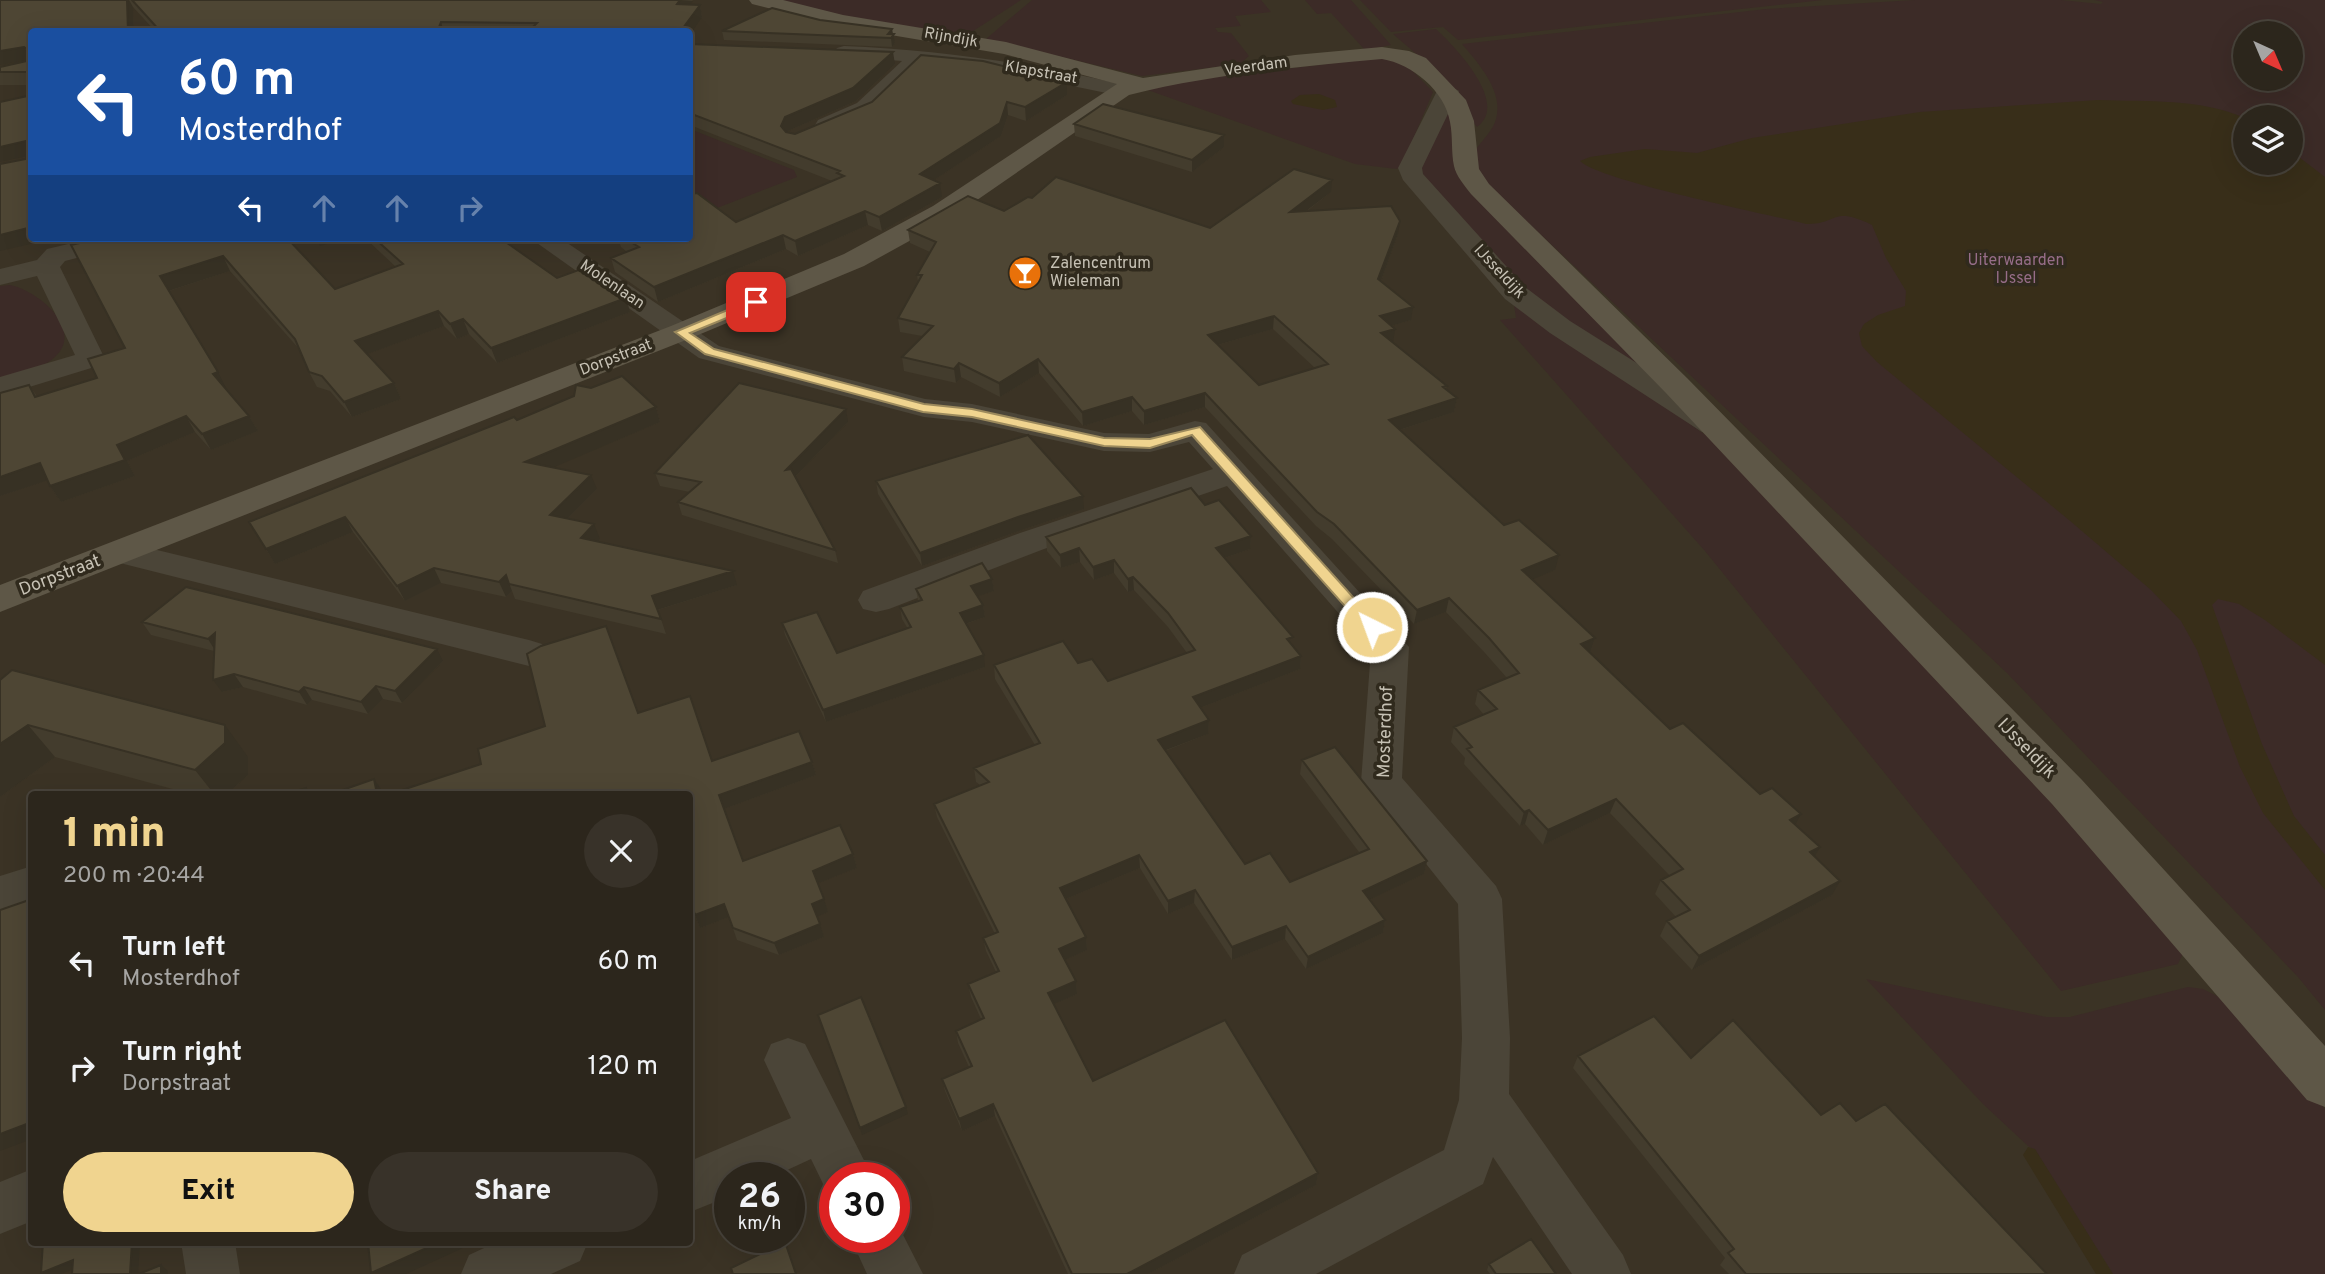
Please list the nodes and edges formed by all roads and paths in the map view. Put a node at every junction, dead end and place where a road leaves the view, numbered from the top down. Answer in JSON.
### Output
{"nodes":[{"id":1,"x":759,"y":0,"type":"edge"},
{"id":2,"x":824,"y":51,"type":"edge"},
{"id":3,"x":1392,"y":54,"type":"joint"},
{"id":4,"x":919,"y":56,"type":"junction"},
{"id":5,"x":1131,"y":87,"type":"junction"},
{"id":6,"x":1448,"y":91,"type":"junction"},
{"id":7,"x":808,"y":133,"type":"edge"},
{"id":8,"x":110,"y":242,"type":"edge"},
{"id":9,"x":549,"y":242,"type":"edge"},
{"id":10,"x":46,"y":266,"type":"junction"},
{"id":11,"x":0,"y":277,"type":"edge"},
{"id":12,"x":681,"y":332,"type":"junction"},
{"id":13,"x":0,"y":387,"type":"edge"},
{"id":14,"x":1715,"y":426,"type":"junction"},
{"id":15,"x":1233,"y":473,"type":"junction"},
{"id":16,"x":120,"y":552,"type":"junction"},
{"id":17,"x":0,"y":599,"type":"edge"},
{"id":18,"x":876,"y":600,"type":"dead end"},
{"id":19,"x":529,"y":653,"type":"edge"},
{"id":20,"x":28,"y":885,"type":"edge"},
{"id":21,"x":0,"y":894,"type":"edge"},
{"id":22,"x":788,"y":1060,"type":"dead end"},
{"id":23,"x":2325,"y":1083,"type":"edge"},
{"id":24,"x":1484,"y":1100,"type":"junction"},
{"id":25,"x":823,"y":1129,"type":"junction"},
{"id":26,"x":840,"y":1162,"type":"edge"},
{"id":27,"x":693,"y":1185,"type":"edge"},
{"id":28,"x":28,"y":1197,"type":"edge"},
{"id":29,"x":0,"y":1208,"type":"edge"},
{"id":30,"x":209,"y":1246,"type":"edge"},
{"id":31,"x":552,"y":1246,"type":"edge"},
{"id":32,"x":885,"y":1253,"type":"edge"},
{"id":33,"x":214,"y":1274,"type":"edge"},
{"id":34,"x":488,"y":1274,"type":"edge"},
{"id":35,"x":896,"y":1274,"type":"edge"},
{"id":36,"x":1261,"y":1274,"type":"edge"},
{"id":37,"x":1604,"y":1274,"type":"edge"}],
"edges":[{"from":1,"to":5,"type":"street","name":"Rijndijk"},
{"from":2,"to":4,"type":"street","name":"Klapstraat"},
{"from":3,"to":5,"type":"street","name":"Veerdam"},
{"from":3,"to":6,"type":"street","name":"IJsseldijk"},
{"from":4,"to":5,"type":"street","name":"Klapstraat"},
{"from":4,"to":7,"type":"street"},
{"from":5,"to":12,"type":"street","name":"Dorpstraat"},
{"from":6,"to":14,"type":"street","name":"IJsseldijk"},
{"from":6,"to":14,"type":"street","name":"IJsseldijk"},
{"from":8,"to":10,"type":"street"},
{"from":9,"to":12,"type":"street","name":"Molenlaan"},
{"from":10,"to":11,"type":"street"},
{"from":10,"to":13,"type":"street"},
{"from":12,"to":15,"type":"street","name":"Mosterdhof"},
{"from":12,"to":16,"type":"street","name":"Dorpstraat"},
{"from":14,"to":23,"type":"street","name":"IJsseldijk"},
{"from":15,"to":18,"type":"street"},
{"from":15,"to":24,"type":"street","name":"Mosterdhof"},
{"from":16,"to":17,"type":"street","name":"Dorpstraat"},
{"from":16,"to":19,"type":"street","name":"Dorpstraat"},
{"from":20,"to":21,"type":"street"},
{"from":22,"to":25,"type":"street"},
{"from":24,"to":36,"type":"street","name":"Mosterdhof"},
{"from":24,"to":37,"type":"street"},
{"from":25,"to":26,"type":"street"},
{"from":25,"to":27,"type":"street"},
{"from":28,"to":29,"type":"street"},
{"from":30,"to":33,"type":"street"},
{"from":31,"to":34,"type":"street"},
{"from":32,"to":35,"type":"street"}]}
